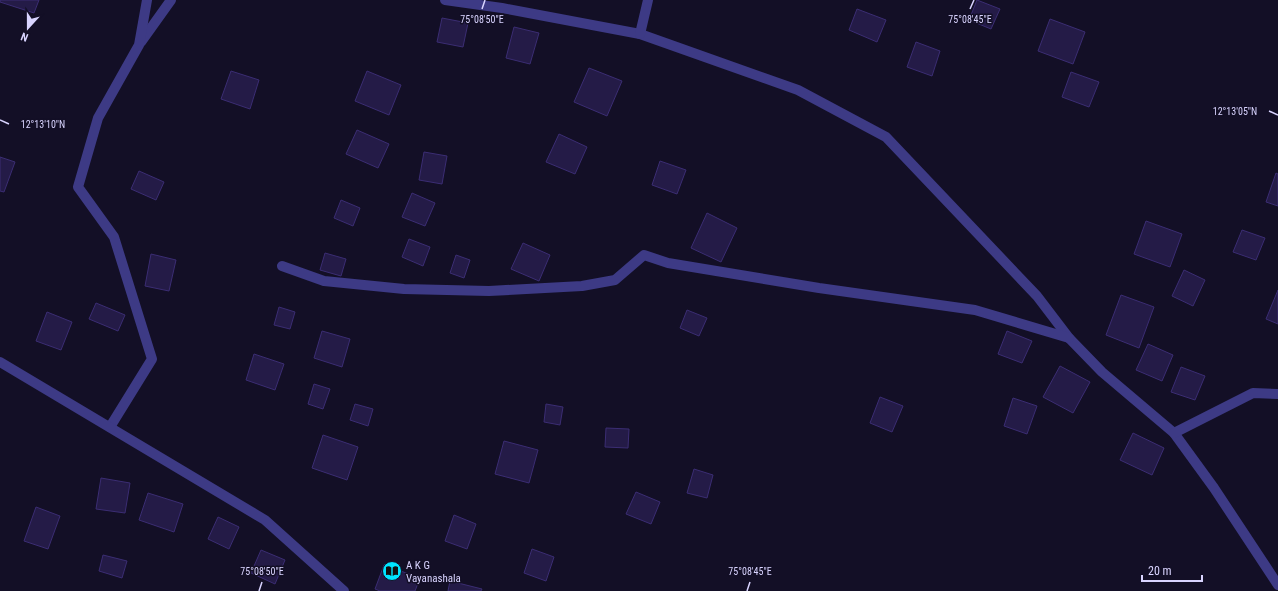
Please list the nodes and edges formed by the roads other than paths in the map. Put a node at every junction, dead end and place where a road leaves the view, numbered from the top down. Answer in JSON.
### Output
{"nodes":[{"id":1,"x":147,"y":0,"type":"edge"},
{"id":2,"x":171,"y":0,"type":"edge"},
{"id":3,"x":445,"y":0,"type":"edge"},
{"id":4,"x":648,"y":0,"type":"edge"},
{"id":5,"x":640,"y":34,"type":"junction"},
{"id":6,"x":139,"y":45,"type":"junction"},
{"id":7,"x":282,"y":266,"type":"dead end"},
{"id":8,"x":1069,"y":338,"type":"junction"},
{"id":9,"x":0,"y":362,"type":"edge"},
{"id":10,"x":1278,"y":394,"type":"edge"},
{"id":11,"x":110,"y":427,"type":"junction"},
{"id":12,"x":1174,"y":432,"type":"junction"},
{"id":13,"x":1278,"y":585,"type":"edge"},
{"id":14,"x":344,"y":591,"type":"edge"}],
"edges":[{"from":1,"to":6,"type":"street"},
{"from":2,"to":6,"type":"street"},
{"from":3,"to":5,"type":"street"},
{"from":4,"to":5,"type":"street"},
{"from":5,"to":8,"type":"street"},
{"from":6,"to":11,"type":"street"},
{"from":7,"to":8,"type":"street"},
{"from":8,"to":12,"type":"street"},
{"from":9,"to":11,"type":"street"},
{"from":10,"to":12,"type":"street"},
{"from":11,"to":14,"type":"street"},
{"from":12,"to":13,"type":"street"}]}
